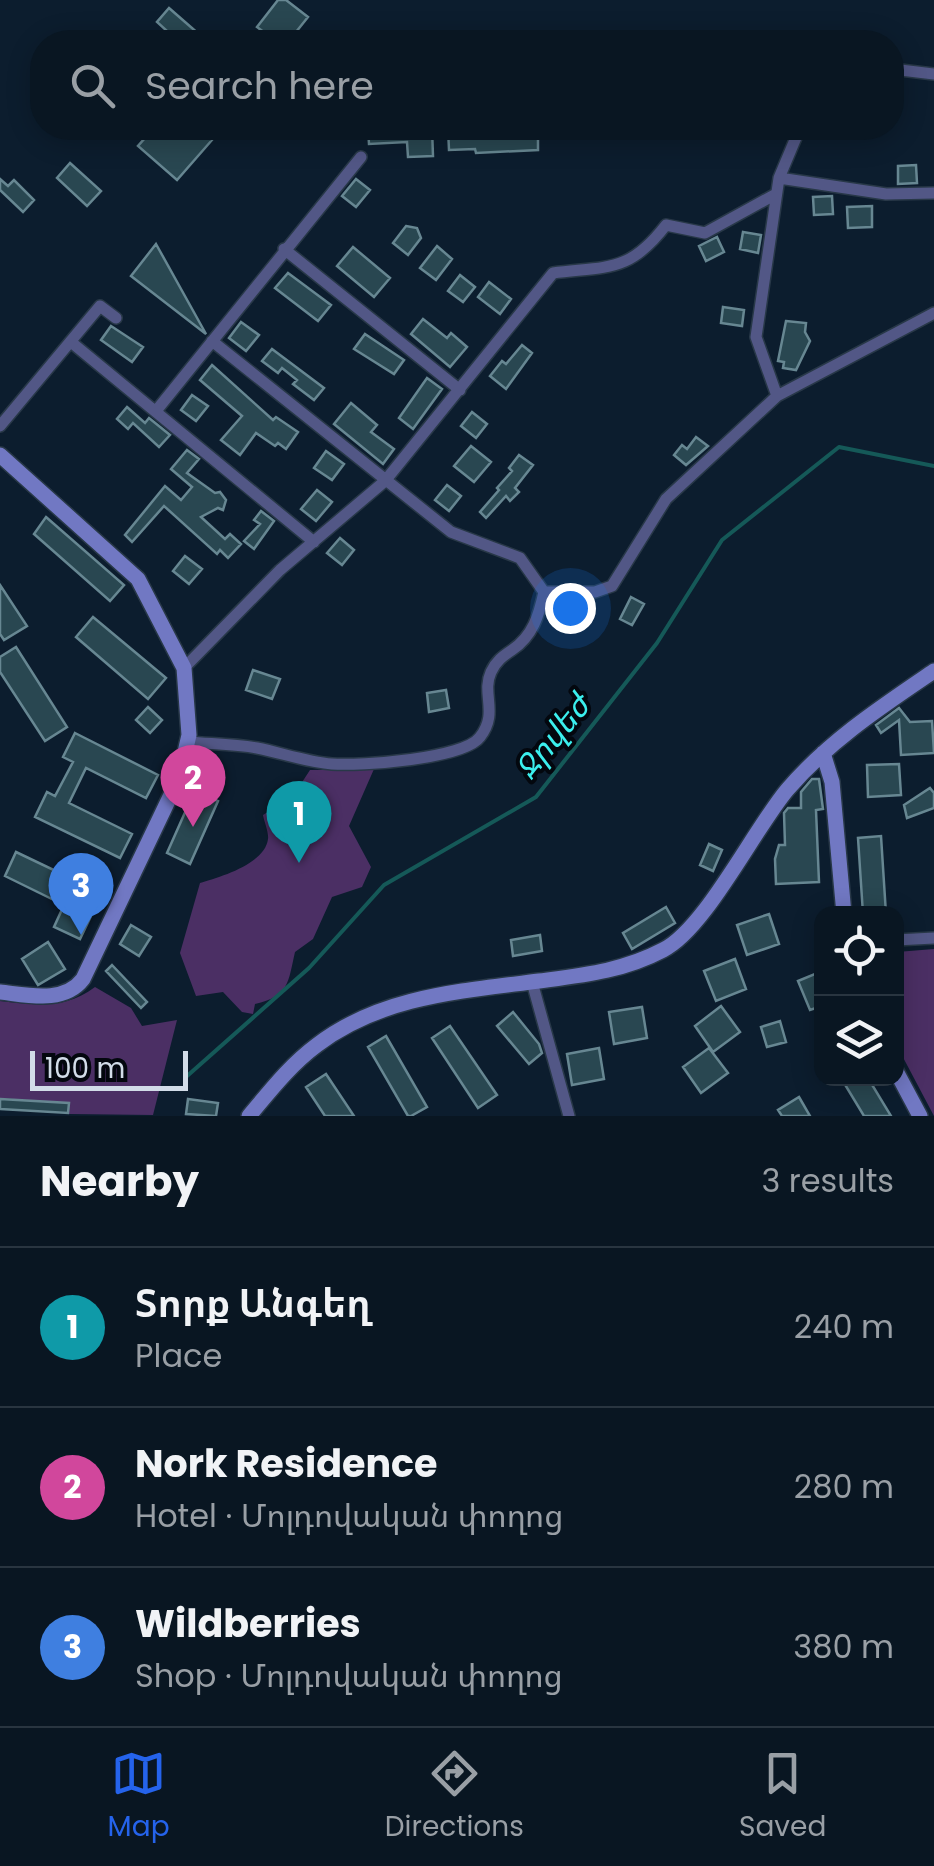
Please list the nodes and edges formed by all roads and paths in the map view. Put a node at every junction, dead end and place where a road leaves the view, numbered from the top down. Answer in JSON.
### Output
{"nodes":[{"id":1,"x":904,"y":71,"type":"edge"},
{"id":2,"x":934,"y":74,"type":"edge"},
{"id":3,"x":795,"y":140,"type":"edge"},
{"id":4,"x":361,"y":157,"type":"dead end"},
{"id":5,"x":779,"y":178,"type":"junction"},
{"id":6,"x":934,"y":193,"type":"edge"},
{"id":7,"x":776,"y":194,"type":"junction"},
{"id":8,"x":284,"y":249,"type":"junction"},
{"id":9,"x":934,"y":313,"type":"edge"},
{"id":10,"x":116,"y":318,"type":"dead end"},
{"id":11,"x":71,"y":342,"type":"junction"},
{"id":12,"x":212,"y":342,"type":"junction"},
{"id":13,"x":460,"y":390,"type":"junction"},
{"id":14,"x":778,"y":396,"type":"junction"},
{"id":15,"x":156,"y":412,"type":"junction"},
{"id":16,"x":0,"y":426,"type":"edge"},
{"id":17,"x":0,"y":455,"type":"edge"},
{"id":18,"x":385,"y":481,"type":"junction"},
{"id":19,"x":314,"y":542,"type":"junction"},
{"id":20,"x":544,"y":592,"type":"junction"},
{"id":21,"x":184,"y":668,"type":"junction"},
{"id":22,"x":934,"y":671,"type":"edge"},
{"id":23,"x":188,"y":742,"type":"junction"},
{"id":24,"x":823,"y":752,"type":"junction"},
{"id":25,"x":843,"y":906,"type":"edge"},
{"id":26,"x":934,"y":938,"type":"edge"},
{"id":27,"x":904,"y":940,"type":"edge"},
{"id":28,"x":532,"y":982,"type":"junction"},
{"id":29,"x":0,"y":992,"type":"edge"},
{"id":30,"x":904,"y":1086,"type":"edge"},
{"id":31,"x":249,"y":1116,"type":"edge"},
{"id":32,"x":569,"y":1116,"type":"edge"},
{"id":33,"x":920,"y":1116,"type":"edge"}],
"edges":[{"from":1,"to":2,"type":"street"},
{"from":3,"to":5,"type":"street"},
{"from":4,"to":8,"type":"street"},
{"from":5,"to":6,"type":"street"},
{"from":5,"to":7,"type":"street"},
{"from":7,"to":13,"type":"street"},
{"from":7,"to":14,"type":"street"},
{"from":8,"to":12,"type":"street"},
{"from":8,"to":13,"type":"street"},
{"from":9,"to":14,"type":"street"},
{"from":10,"to":11,"type":"street"},
{"from":11,"to":15,"type":"street"},
{"from":11,"to":16,"type":"street"},
{"from":12,"to":15,"type":"street"},
{"from":12,"to":18,"type":"street"},
{"from":13,"to":18,"type":"street"},
{"from":14,"to":20,"type":"street"},
{"from":15,"to":19,"type":"street"},
{"from":17,"to":21,"type":"street"},
{"from":18,"to":19,"type":"street"},
{"from":18,"to":20,"type":"street"},
{"from":19,"to":21,"type":"street"},
{"from":20,"to":23,"type":"street"},
{"from":21,"to":23,"type":"street"},
{"from":22,"to":24,"type":"street"},
{"from":23,"to":29,"type":"street"},
{"from":24,"to":25,"type":"street"},
{"from":24,"to":28,"type":"street"},
{"from":26,"to":27,"type":"street"},
{"from":28,"to":31,"type":"street"},
{"from":28,"to":32,"type":"street"},
{"from":30,"to":33,"type":"street"}]}
